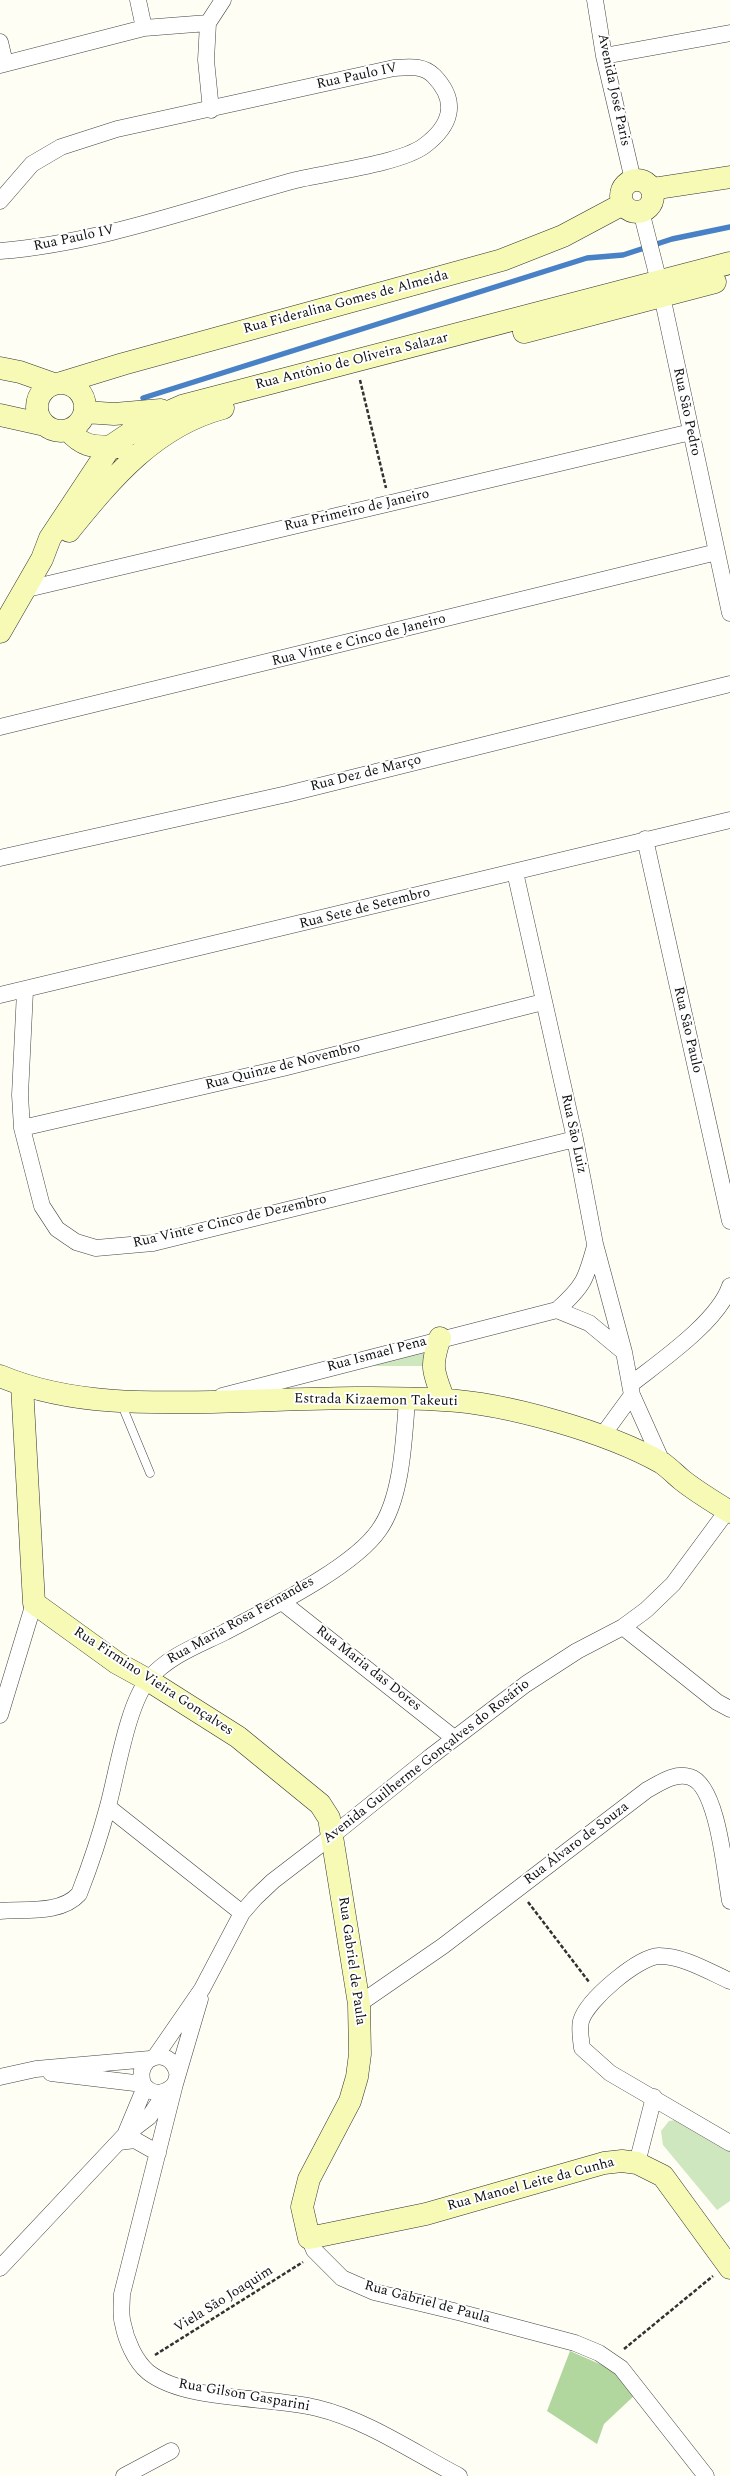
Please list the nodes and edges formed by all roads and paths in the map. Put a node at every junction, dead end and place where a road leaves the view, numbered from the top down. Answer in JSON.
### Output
{"nodes":[{"id":1,"x":138,"y":0,"type":"edge"},
{"id":2,"x":223,"y":0,"type":"edge"},
{"id":3,"x":595,"y":0,"type":"edge"},
{"id":4,"x":208,"y":23,"type":"junction"},
{"id":5,"x":144,"y":28,"type":"junction"},
{"id":6,"x":730,"y":33,"type":"edge"},
{"id":7,"x":0,"y":42,"type":"edge"},
{"id":8,"x":604,"y":56,"type":"junction"},
{"id":9,"x":3,"y":64,"type":"edge"},
{"id":10,"x":212,"y":110,"type":"junction"},
{"id":11,"x":730,"y":177,"type":"edge"},
{"id":12,"x":643,"y":184,"type":"junction"},
{"id":13,"x":0,"y":202,"type":"edge"},
{"id":14,"x":636,"y":212,"type":"junction"},
{"id":15,"x":0,"y":251,"type":"edge"},
{"id":16,"x":730,"y":263,"type":"edge"},
{"id":17,"x":730,"y":278,"type":"edge"},
{"id":18,"x":660,"y":290,"type":"junction"},
{"id":19,"x":0,"y":368,"type":"edge"},
{"id":20,"x":359,"y":374,"type":"junction"},
{"id":21,"x":57,"y":384,"type":"junction"},
{"id":22,"x":182,"y":406,"type":"junction"},
{"id":23,"x":84,"y":414,"type":"junction"},
{"id":24,"x":0,"y":415,"type":"edge"},
{"id":25,"x":45,"y":425,"type":"junction"},
{"id":26,"x":68,"y":430,"type":"junction"},
{"id":27,"x":691,"y":432,"type":"junction"},
{"id":28,"x":154,"y":440,"type":"junction"},
{"id":29,"x":111,"y":446,"type":"junction"},
{"id":30,"x":101,"y":491,"type":"junction"},
{"id":31,"x":390,"y":503,"type":"junction"},
{"id":32,"x":717,"y":552,"type":"junction"},
{"id":33,"x":42,"y":559,"type":"junction"},
{"id":34,"x":23,"y":590,"type":"junction"},
{"id":35,"x":730,"y":613,"type":"edge"},
{"id":36,"x":0,"y":632,"type":"edge"},
{"id":37,"x":730,"y":684,"type":"edge"},
{"id":38,"x":0,"y":727,"type":"edge"},
{"id":39,"x":730,"y":820,"type":"edge"},
{"id":40,"x":645,"y":839,"type":"junction"},
{"id":41,"x":0,"y":858,"type":"edge"},
{"id":42,"x":515,"y":872,"type":"junction"},
{"id":43,"x":25,"y":991,"type":"junction"},
{"id":44,"x":0,"y":995,"type":"edge"},
{"id":45,"x":543,"y":1002,"type":"junction"},
{"id":46,"x":22,"y":1128,"type":"junction"},
{"id":47,"x":575,"y":1138,"type":"junction"},
{"id":48,"x":730,"y":1221,"type":"edge"},
{"id":49,"x":596,"y":1244,"type":"junction"},
{"id":50,"x":730,"y":1286,"type":"edge"},
{"id":51,"x":557,"y":1310,"type":"junction"},
{"id":52,"x":440,"y":1338,"type":"junction"},
{"id":53,"x":624,"y":1352,"type":"junction"},
{"id":54,"x":0,"y":1376,"type":"edge"},
{"id":55,"x":22,"y":1385,"type":"junction"},
{"id":56,"x":631,"y":1390,"type":"junction"},
{"id":57,"x":120,"y":1400,"type":"junction"},
{"id":58,"x":407,"y":1400,"type":"junction"},
{"id":59,"x":444,"y":1400,"type":"junction"},
{"id":60,"x":197,"y":1402,"type":"junction"},
{"id":61,"x":602,"y":1436,"type":"junction"},
{"id":62,"x":663,"y":1464,"type":"junction"},
{"id":63,"x":150,"y":1474,"type":"dead end"},
{"id":64,"x":729,"y":1511,"type":"edge"},
{"id":65,"x":282,"y":1602,"type":"junction"},
{"id":66,"x":34,"y":1603,"type":"junction"},
{"id":67,"x":623,"y":1627,"type":"junction"},
{"id":68,"x":148,"y":1680,"type":"junction"},
{"id":69,"x":730,"y":1710,"type":"edge"},
{"id":70,"x":0,"y":1715,"type":"edge"},
{"id":71,"x":454,"y":1738,"type":"junction"},
{"id":72,"x":108,"y":1807,"type":"junction"},
{"id":73,"x":333,"y":1835,"type":"junction"},
{"id":74,"x":517,"y":1889,"type":"junction"},
{"id":75,"x":730,"y":1901,"type":"edge"},
{"id":76,"x":0,"y":1911,"type":"edge"},
{"id":77,"x":242,"y":1913,"type":"junction"},
{"id":78,"x":730,"y":1981,"type":"edge"},
{"id":79,"x":202,"y":1989,"type":"junction"},
{"id":80,"x":600,"y":1995,"type":"junction"},
{"id":81,"x":359,"y":2004,"type":"junction"},
{"id":82,"x":153,"y":2058,"type":"junction"},
{"id":83,"x":36,"y":2069,"type":"junction"},
{"id":84,"x":0,"y":2077,"type":"edge"},
{"id":85,"x":173,"y":2083,"type":"junction"},
{"id":86,"x":144,"y":2085,"type":"junction"},
{"id":87,"x":654,"y":2097,"type":"junction"},
{"id":88,"x":121,"y":2139,"type":"junction"},
{"id":89,"x":730,"y":2143,"type":"edge"},
{"id":90,"x":158,"y":2152,"type":"junction"},
{"id":91,"x":637,"y":2163,"type":"junction"},
{"id":92,"x":313,"y":2246,"type":"junction"},
{"id":93,"x":729,"y":2266,"type":"edge"},
{"id":94,"x":0,"y":2268,"type":"edge"},
{"id":95,"x":610,"y":2360,"type":"junction"},
{"id":96,"x":142,"y":2363,"type":"junction"},
{"id":97,"x":171,"y":2451,"type":"dead end"},
{"id":98,"x":124,"y":2476,"type":"edge"},
{"id":99,"x":459,"y":2476,"type":"edge"},
{"id":100,"x":706,"y":2476,"type":"edge"}],
"edges":[{"from":1,"to":5,"type":"street"},
{"from":2,"to":4,"type":"street"},
{"from":3,"to":8,"type":"street","name":"Avenida José Paris"},
{"from":4,"to":5,"type":"street"},
{"from":4,"to":10,"type":"street"},
{"from":5,"to":9,"type":"street"},
{"from":6,"to":8,"type":"street"},
{"from":7,"to":9,"type":"street"},
{"from":8,"to":12,"type":"street","name":"Avenida José Paris"},
{"from":10,"to":13,"type":"street","name":"Rua Paulo IV"},
{"from":10,"to":15,"type":"street","name":"Rua Paulo IV"},
{"from":11,"to":12,"type":"street"},
{"from":12,"to":14,"type":"street"},
{"from":12,"to":14,"type":"street"},
{"from":14,"to":18,"type":"street","name":"Rua São Pedro"},
{"from":14,"to":21,"type":"street","name":"Rua Fideralina Gomes de Almeida"},
{"from":16,"to":18,"type":"street","name":"Rua Antônio de Oliveira Salazar"},
{"from":17,"to":18,"type":"street","name":"Rua Antônio de Oliveira Salazar"},
{"from":18,"to":20,"type":"street","name":"Rua Antônio de Oliveira Salazar"},
{"from":18,"to":22,"type":"street","name":"Rua Antônio de Oliveira Salazar"},
{"from":18,"to":27,"type":"street","name":"Rua São Pedro"},
{"from":19,"to":21,"type":"street"},
{"from":20,"to":28,"type":"street","name":"Rua Antônio de Oliveira Salazar"},
{"from":20,"to":31,"type":"path"},
{"from":21,"to":23,"type":"street"},
{"from":21,"to":25,"type":"street"},
{"from":22,"to":23,"type":"street"},
{"from":22,"to":29,"type":"street","name":"Rua Antônio de Oliveira Salazar"},
{"from":23,"to":26,"type":"street"},
{"from":23,"to":29,"type":"street"},
{"from":24,"to":25,"type":"street"},
{"from":25,"to":26,"type":"street"},
{"from":26,"to":29,"type":"street"},
{"from":27,"to":31,"type":"street","name":"Rua Primeiro de Janeiro"},
{"from":27,"to":32,"type":"street","name":"Rua São Pedro"},
{"from":28,"to":29,"type":"street"},
{"from":28,"to":30,"type":"street","name":"Rua Antônio de Oliveira Salazar"},
{"from":29,"to":30,"type":"street"},
{"from":29,"to":33,"type":"street","name":"Rua Antônio de Oliveira Salazar"},
{"from":30,"to":33,"type":"street","name":"Rua Antônio de Oliveira Salazar"},
{"from":31,"to":34,"type":"street","name":"Rua Primeiro de Janeiro"},
{"from":32,"to":35,"type":"street","name":"Rua São Pedro"},
{"from":32,"to":38,"type":"street","name":"Rua Vinte e Cinco de Janeiro"},
{"from":33,"to":34,"type":"street","name":"Rua Antônio de Oliveira Salazar"},
{"from":34,"to":36,"type":"street","name":"Rua Antônio de Oliveira Salazar"},
{"from":37,"to":41,"type":"street","name":"Rua Dez de Março"},
{"from":39,"to":40,"type":"street","name":"Rua Sete de Setembro"},
{"from":40,"to":42,"type":"street","name":"Rua Sete de Setembro"},
{"from":40,"to":48,"type":"street","name":"Rua São Paulo"},
{"from":42,"to":43,"type":"street","name":"Rua Sete de Setembro"},
{"from":42,"to":45,"type":"street","name":"Rua São Luiz"},
{"from":43,"to":44,"type":"street","name":"Rua Sete de Setembro"},
{"from":43,"to":46,"type":"street","name":"Rua Vinte e Cinco de Dezembro"},
{"from":45,"to":46,"type":"street","name":"Rua Quinze de Novembro"},
{"from":45,"to":47,"type":"street","name":"Rua São Luiz"},
{"from":46,"to":47,"type":"street","name":"Rua Vinte e Cinco de Dezembro"},
{"from":47,"to":49,"type":"street","name":"Rua São Luiz"},
{"from":49,"to":51,"type":"street"},
{"from":49,"to":53,"type":"street","name":"Rua São Luiz"},
{"from":50,"to":56,"type":"street"},
{"from":51,"to":52,"type":"street","name":"Rua Ismael Pena"},
{"from":51,"to":53,"type":"street"},
{"from":52,"to":59,"type":"street"},
{"from":52,"to":60,"type":"street","name":"Rua Ismael Pena"},
{"from":53,"to":56,"type":"street","name":"Rua São Luiz"},
{"from":54,"to":55,"type":"street","name":"Estrada Kizaemon Takeuti"},
{"from":55,"to":57,"type":"street","name":"Estrada Kizaemon Takeuti"},
{"from":55,"to":66,"type":"street"},
{"from":56,"to":61,"type":"street"},
{"from":56,"to":62,"type":"street","name":"Rua São Luiz"},
{"from":57,"to":60,"type":"street","name":"Estrada Kizaemon Takeuti"},
{"from":57,"to":63,"type":"lane"},
{"from":58,"to":59,"type":"street","name":"Estrada Kizaemon Takeuti"},
{"from":58,"to":60,"type":"street","name":"Estrada Kizaemon Takeuti"},
{"from":58,"to":65,"type":"street","name":"Rua Maria Rosa Fernandes"},
{"from":59,"to":61,"type":"street","name":"Estrada Kizaemon Takeuti"},
{"from":61,"to":62,"type":"street","name":"Estrada Kizaemon Takeuti"},
{"from":62,"to":64,"type":"street","name":"Estrada Kizaemon Takeuti"},
{"from":64,"to":67,"type":"street","name":"Avenida Guilherme Gonçalves do Rosário"},
{"from":65,"to":68,"type":"street","name":"Rua Maria Rosa Fernandes"},
{"from":65,"to":71,"type":"street","name":"Rua Maria das Dores"},
{"from":66,"to":68,"type":"street","name":"Rua Firmino Vieira Gonçalves"},
{"from":66,"to":70,"type":"street"},
{"from":67,"to":69,"type":"street"},
{"from":67,"to":71,"type":"street","name":"Avenida Guilherme Gonçalves do Rosário"},
{"from":68,"to":72,"type":"street","name":"Rua Maria Rosa Fernandes"},
{"from":68,"to":73,"type":"street","name":"Rua Firmino Vieira Gonçalves"},
{"from":71,"to":73,"type":"street","name":"Avenida Guilherme Gonçalves do Rosário"},
{"from":72,"to":76,"type":"street","name":"Rua Maria Rosa Fernandes"},
{"from":72,"to":77,"type":"street"},
{"from":73,"to":77,"type":"street","name":"Avenida Guilherme Gonçalves do Rosário"},
{"from":73,"to":81,"type":"street","name":"Rua Gabriel de Paula"},
{"from":74,"to":75,"type":"street","name":"Rua Álvaro de Souza"},
{"from":74,"to":80,"type":"path"},
{"from":74,"to":81,"type":"street","name":"Rua Álvaro de Souza"},
{"from":77,"to":79,"type":"street","name":"Avenida Guilherme Gonçalves do Rosário"},
{"from":78,"to":80,"type":"street"},
{"from":79,"to":82,"type":"street","name":"Avenida Guilherme Gonçalves do Rosário"},
{"from":79,"to":85,"type":"street","name":"Avenida Guilherme Gonçalves do Rosário"},
{"from":80,"to":87,"type":"street"},
{"from":81,"to":92,"type":"street","name":"Rua Gabriel de Paula"},
{"from":82,"to":83,"type":"street"},
{"from":82,"to":85,"type":"street"},
{"from":82,"to":86,"type":"street"},
{"from":83,"to":84,"type":"street"},
{"from":83,"to":86,"type":"street"},
{"from":85,"to":86,"type":"street"},
{"from":85,"to":88,"type":"street","name":"Avenida Guilherme Gonçalves do Rosário"},
{"from":85,"to":90,"type":"street","name":"Rua Gilson Gasparini"},
{"from":86,"to":88,"type":"street","name":"Avenida Guilherme Gonçalves do Rosário"},
{"from":87,"to":89,"type":"street"},
{"from":87,"to":91,"type":"street"},
{"from":88,"to":90,"type":"street"},
{"from":88,"to":94,"type":"street","name":"Avenida Guilherme Gonçalves do Rosário"},
{"from":90,"to":96,"type":"street","name":"Rua Gilson Gasparini"},
{"from":91,"to":92,"type":"street","name":"Rua Manoel Leite da Cunha"},
{"from":91,"to":93,"type":"street","name":"Rua Manoel Leite da Cunha"},
{"from":92,"to":95,"type":"street","name":"Rua Gabriel de Paula"},
{"from":92,"to":96,"type":"path","name":"Viela São Joaquim"},
{"from":93,"to":95,"type":"path"},
{"from":95,"to":100,"type":"street","name":"Rua Gabriel de Paula"},
{"from":96,"to":99,"type":"street","name":"Rua Gilson Gasparini"},
{"from":97,"to":98,"type":"street"}]}
